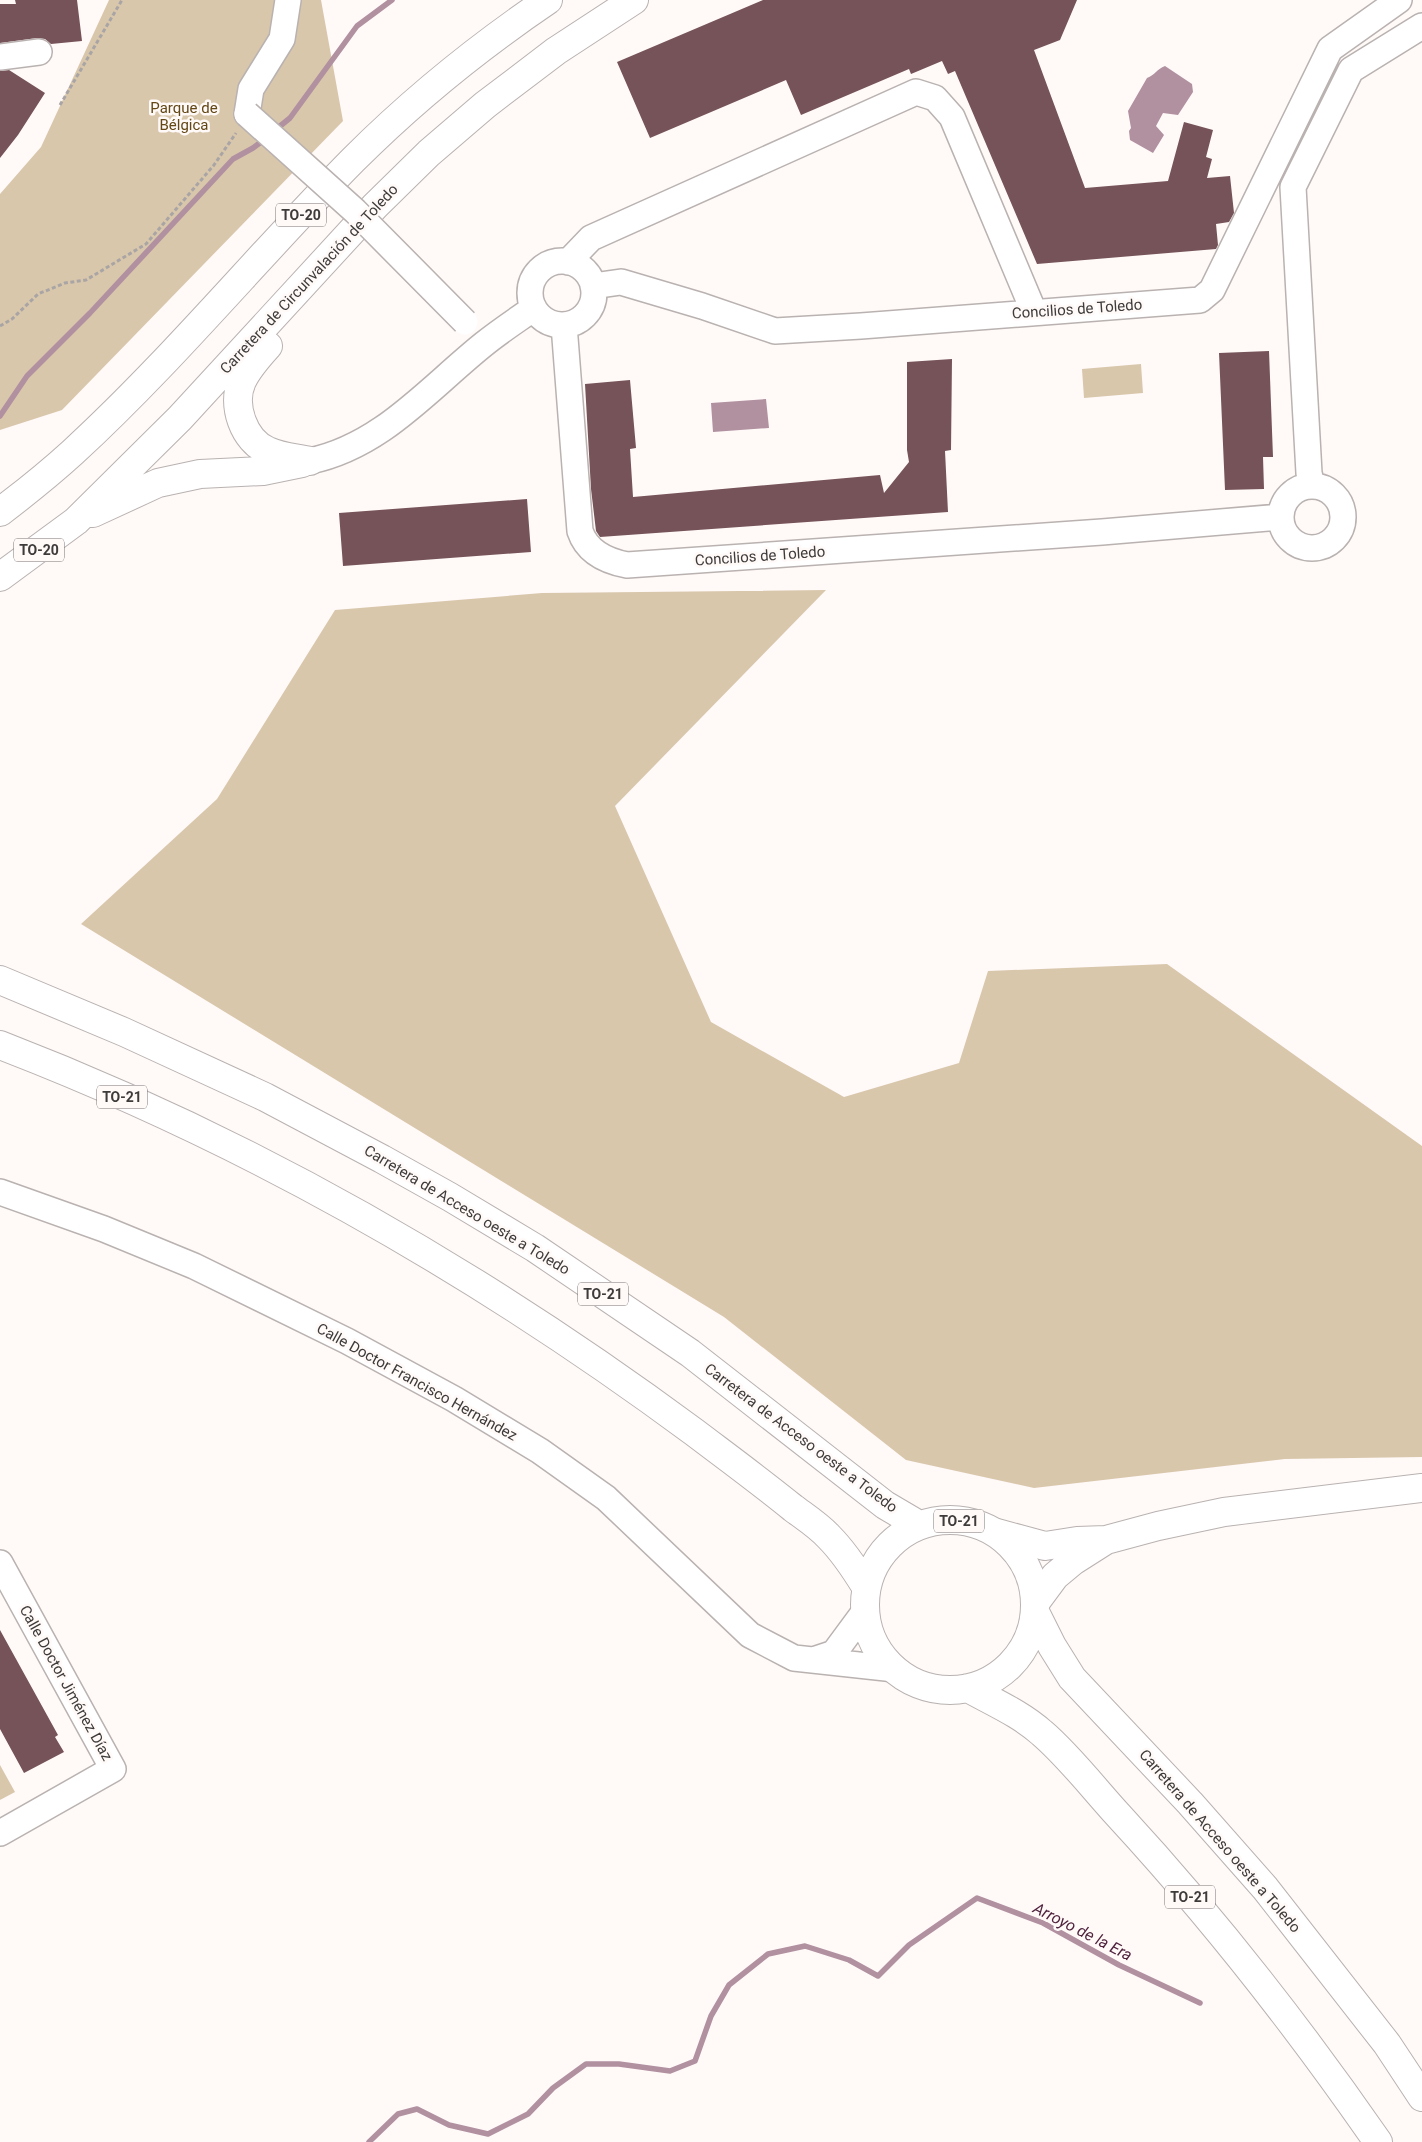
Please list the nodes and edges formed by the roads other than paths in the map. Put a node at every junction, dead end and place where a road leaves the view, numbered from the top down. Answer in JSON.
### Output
{"nodes":[{"id":1,"x":288,"y":0,"type":"edge"},
{"id":2,"x":548,"y":0,"type":"edge"},
{"id":3,"x":634,"y":0,"type":"edge"},
{"id":4,"x":1399,"y":0,"type":"edge"},
{"id":5,"x":1422,"y":26,"type":"edge"},
{"id":6,"x":39,"y":52,"type":"dead end"},
{"id":7,"x":0,"y":57,"type":"edge"},
{"id":8,"x":338,"y":248,"type":"junction"},
{"id":9,"x":568,"y":262,"type":"junction"},
{"id":10,"x":593,"y":286,"type":"junction"},
{"id":11,"x":534,"y":308,"type":"junction"},
{"id":12,"x":1034,"y":312,"type":"junction"},
{"id":13,"x":465,"y":322,"type":"dead end"},
{"id":14,"x":564,"y":325,"type":"junction"},
{"id":15,"x":310,"y":461,"type":"junction"},
{"id":16,"x":1312,"y":486,"type":"junction"},
{"id":17,"x":0,"y":512,"type":"edge"},
{"id":18,"x":1280,"y":517,"type":"junction"},
{"id":19,"x":76,"y":521,"type":"junction"},
{"id":20,"x":0,"y":577,"type":"edge"},
{"id":21,"x":0,"y":980,"type":"edge"},
{"id":22,"x":0,"y":1045,"type":"edge"},
{"id":23,"x":0,"y":1192,"type":"edge"},
{"id":24,"x":1422,"y":1488,"type":"edge"},
{"id":25,"x":919,"y":1525,"type":"junction"},
{"id":26,"x":997,"y":1533,"type":"junction"},
{"id":27,"x":1106,"y":1540,"type":"junction"},
{"id":28,"x":0,"y":1563,"type":"edge"},
{"id":29,"x":866,"y":1599,"type":"junction"},
{"id":30,"x":1035,"y":1607,"type":"junction"},
{"id":31,"x":813,"y":1660,"type":"junction"},
{"id":32,"x":895,"y":1669,"type":"junction"},
{"id":33,"x":968,"y":1688,"type":"junction"},
{"id":34,"x":0,"y":1833,"type":"edge"},
{"id":35,"x":1422,"y":2097,"type":"edge"},
{"id":36,"x":1378,"y":2142,"type":"edge"}],
"edges":[{"from":1,"to":13,"type":"street","bridge":true},
{"from":2,"to":17,"type":"main road","number":"TO-20"},
{"from":3,"to":8,"type":"main road","name":"Carretera de Circunvalación de Toledo","number":"TO-20"},
{"from":4,"to":12,"type":"street","name":"Concilios de Toledo"},
{"from":5,"to":16,"type":"street"},
{"from":6,"to":7,"type":"street"},
{"from":8,"to":15,"type":"main road"},
{"from":8,"to":19,"type":"main road","name":"Carretera de Circunvalación de Toledo","number":"TO-20"},
{"from":9,"to":10,"type":"street"},
{"from":9,"to":11,"type":"street"},
{"from":9,"to":12,"type":"street"},
{"from":10,"to":12,"type":"street","name":"Concilios de Toledo"},
{"from":10,"to":14,"type":"street"},
{"from":11,"to":14,"type":"street"},
{"from":11,"to":15,"type":"street"},
{"from":14,"to":18,"type":"street","name":"Concilios de Toledo"},
{"from":15,"to":19,"type":"main road"},
{"from":16,"to":18,"type":"street"},
{"from":16,"to":18,"type":"street"},
{"from":19,"to":20,"type":"main road","name":"Carretera de Circunvalación de Toledo","number":"TO-20"},
{"from":21,"to":25,"type":"main road","name":"Carretera de Acceso oeste a Toledo","number":"TO-21"},
{"from":22,"to":29,"type":"main road","name":"Carretera de Acceso oeste a Toledo","number":"TO-21"},
{"from":23,"to":31,"type":"street","name":"Calle Doctor Francisco Hernández"},
{"from":24,"to":27,"type":"main road"},
{"from":25,"to":26,"type":"main road","name":"Carretera de Acceso oeste a Toledo","number":"TO-21"},
{"from":25,"to":29,"type":"main road","name":"Carretera de Acceso oeste a Toledo","number":"TO-21"},
{"from":26,"to":27,"type":"main road"},
{"from":26,"to":30,"type":"main road","name":"Carretera de Acceso oeste a Toledo","number":"TO-21"},
{"from":27,"to":30,"type":"main road"},
{"from":28,"to":34,"type":"street","name":"Calle Doctor Jiménez Díaz"},
{"from":29,"to":31,"type":"street"},
{"from":29,"to":32,"type":"main road","name":"Carretera de Acceso oeste a Toledo","number":"TO-21"},
{"from":30,"to":33,"type":"main road","name":"Carretera de Acceso oeste a Toledo","number":"TO-21"},
{"from":30,"to":35,"type":"main road","name":"Carretera de Acceso oeste a Toledo","number":"TO-21"},
{"from":31,"to":32,"type":"street","name":"Calle Doctor Francisco Hernández"},
{"from":32,"to":33,"type":"main road","name":"Carretera de Acceso oeste a Toledo","number":"TO-21"},
{"from":33,"to":36,"type":"main road","number":"TO-21"}]}
